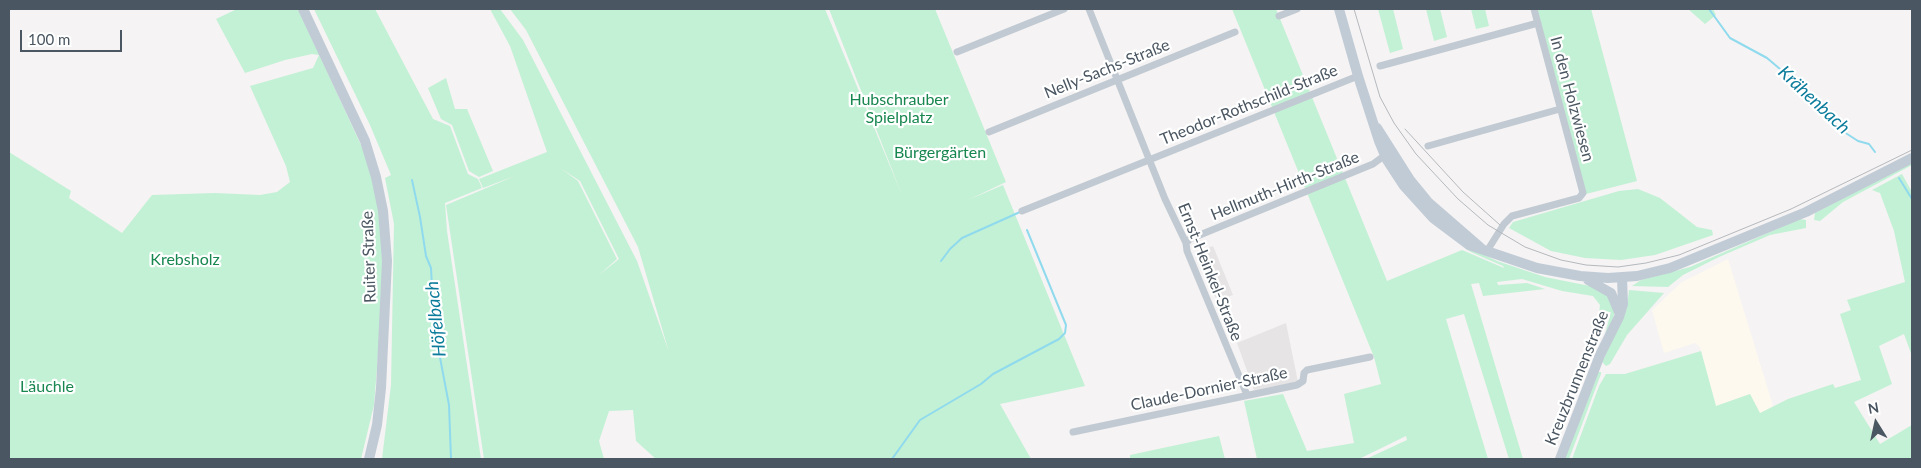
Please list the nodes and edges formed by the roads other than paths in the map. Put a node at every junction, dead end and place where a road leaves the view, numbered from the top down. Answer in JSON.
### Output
{"nodes":[{"id":1,"x":303,"y":9,"type":"edge"},
{"id":2,"x":1064,"y":9,"type":"edge"},
{"id":3,"x":1088,"y":9,"type":"edge"},
{"id":4,"x":1297,"y":9,"type":"edge"},
{"id":5,"x":1339,"y":9,"type":"edge"},
{"id":6,"x":1534,"y":9,"type":"edge"},
{"id":7,"x":1279,"y":16,"type":"dead end"},
{"id":8,"x":1538,"y":23,"type":"junction"},
{"id":9,"x":1234,"y":32,"type":"dead end"},
{"id":10,"x":956,"y":52,"type":"dead end"},
{"id":11,"x":1380,"y":66,"type":"dead end"},
{"id":12,"x":1358,"y":76,"type":"junction"},
{"id":13,"x":1118,"y":80,"type":"junction"},
{"id":14,"x":1560,"y":109,"type":"junction"},
{"id":15,"x":990,"y":132,"type":"dead end"},
{"id":16,"x":1428,"y":146,"type":"dead end"},
{"id":17,"x":1389,"y":153,"type":"junction"},
{"id":18,"x":1912,"y":158,"type":"edge"},
{"id":19,"x":1150,"y":159,"type":"junction"},
{"id":20,"x":1022,"y":211,"type":"dead end"},
{"id":21,"x":1186,"y":243,"type":"junction"},
{"id":22,"x":1485,"y":250,"type":"junction"},
{"id":23,"x":1580,"y":276,"type":"junction"},
{"id":24,"x":1622,"y":278,"type":"junction"},
{"id":25,"x":1620,"y":314,"type":"junction"},
{"id":26,"x":1370,"y":357,"type":"dead end"},
{"id":27,"x":1248,"y":395,"type":"junction"},
{"id":28,"x":1074,"y":432,"type":"dead end"},
{"id":29,"x":369,"y":459,"type":"edge"},
{"id":30,"x":1560,"y":459,"type":"edge"}],
"edges":[{"from":1,"to":29,"type":"main road","name":"Ruiter Straße"},
{"from":2,"to":10,"type":"street"},
{"from":3,"to":13,"type":"street","name":"Theodor-Rothschild-Straße"},
{"from":4,"to":7,"type":"street"},
{"from":5,"to":12,"type":"main road"},
{"from":6,"to":8,"type":"street","name":"In den Holzwiesen"},
{"from":8,"to":11,"type":"street"},
{"from":8,"to":14,"type":"street","name":"In den Holzwiesen"},
{"from":9,"to":13,"type":"street","name":"Nelly-Sachs-Straße"},
{"from":12,"to":17,"type":"main road"},
{"from":12,"to":19,"type":"street","name":"Theodor-Rothschild-Straße"},
{"from":13,"to":15,"type":"street","name":"Nelly-Sachs-Straße"},
{"from":13,"to":19,"type":"street","name":"Theodor-Rothschild-Straße"},
{"from":14,"to":16,"type":"street"},
{"from":14,"to":22,"type":"street","name":"In den Holzwiesen"},
{"from":17,"to":21,"type":"street","name":"Hellmuth-Hirth-Straße"},
{"from":17,"to":22,"type":"main road"},
{"from":18,"to":24,"type":"main road"},
{"from":19,"to":20,"type":"street","name":"Theodor-Rothschild-Straße"},
{"from":19,"to":21,"type":"street","name":"Ernst-Heinkel-Straße"},
{"from":21,"to":27,"type":"street","name":"Ernst-Heinkel-Straße"},
{"from":22,"to":23,"type":"main road"},
{"from":23,"to":24,"type":"main road"},
{"from":23,"to":25,"type":"main road"},
{"from":24,"to":25,"type":"main road","name":"Kreuzbrunnenstraße"},
{"from":25,"to":30,"type":"main road","name":"Kreuzbrunnenstraße"},
{"from":26,"to":27,"type":"street","name":"Claude-Dornier-Straße"},
{"from":27,"to":28,"type":"street","name":"Claude-Dornier-Straße"}]}
